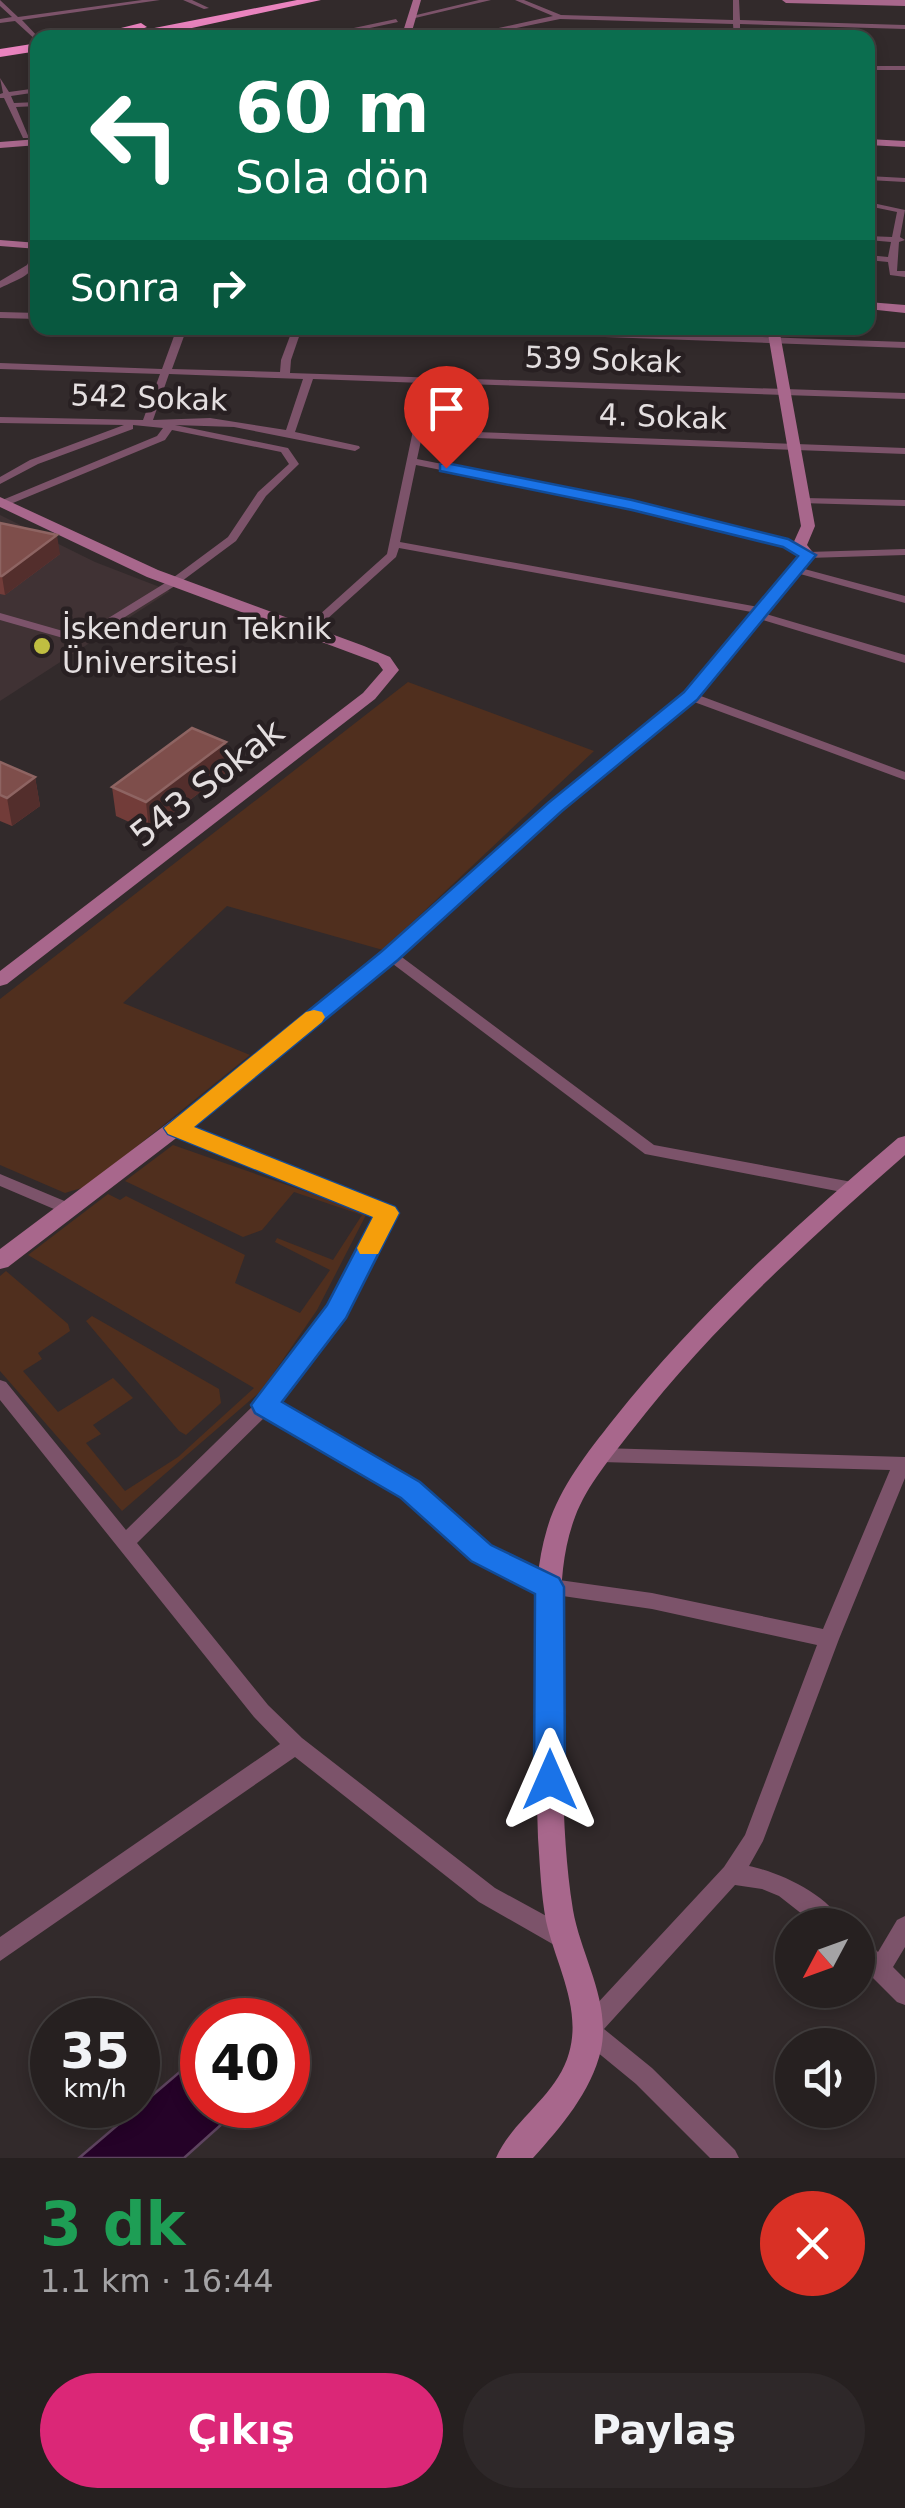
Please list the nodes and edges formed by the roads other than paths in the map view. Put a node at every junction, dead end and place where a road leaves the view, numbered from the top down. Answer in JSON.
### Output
{"nodes":[{"id":1,"x":157,"y":0,"type":"edge"},
{"id":2,"x":186,"y":0,"type":"edge"},
{"id":3,"x":244,"y":0,"type":"edge"},
{"id":4,"x":275,"y":0,"type":"edge"},
{"id":5,"x":315,"y":0,"type":"edge"},
{"id":6,"x":404,"y":0,"type":"edge"},
{"id":7,"x":417,"y":0,"type":"edge"},
{"id":8,"x":488,"y":0,"type":"edge"},
{"id":9,"x":518,"y":0,"type":"edge"},
{"id":10,"x":736,"y":0,"type":"edge"},
{"id":11,"x":786,"y":0,"type":"edge"},
{"id":12,"x":0,"y":2,"type":"edge"},
{"id":13,"x":905,"y":3,"type":"edge"},
{"id":14,"x":206,"y":8,"type":"junction"},
{"id":15,"x":560,"y":17,"type":"junction"},
{"id":16,"x":411,"y":18,"type":"junction"},
{"id":17,"x":16,"y":19,"type":"junction"},
{"id":18,"x":396,"y":20,"type":"junction"},
{"id":19,"x":0,"y":21,"type":"edge"},
{"id":20,"x":737,"y":22,"type":"junction"},
{"id":21,"x":829,"y":24,"type":"junction"},
{"id":22,"x":905,"y":27,"type":"edge"},
{"id":23,"x":108,"y":30,"type":"edge"},
{"id":24,"x":113,"y":30,"type":"edge"},
{"id":25,"x":164,"y":30,"type":"edge"},
{"id":26,"x":348,"y":30,"type":"edge"},
{"id":27,"x":394,"y":30,"type":"edge"},
{"id":28,"x":407,"y":30,"type":"edge"},
{"id":29,"x":498,"y":30,"type":"edge"},
{"id":30,"x":737,"y":30,"type":"edge"},
{"id":31,"x":831,"y":30,"type":"edge"},
{"id":32,"x":30,"y":36,"type":"edge"},
{"id":33,"x":30,"y":48,"type":"edge"},
{"id":34,"x":0,"y":54,"type":"edge"},
{"id":35,"x":875,"y":68,"type":"edge"},
{"id":36,"x":905,"y":68,"type":"edge"},
{"id":37,"x":0,"y":80,"type":"edge"},
{"id":38,"x":30,"y":91,"type":"edge"},
{"id":39,"x":4,"y":96,"type":"edge"},
{"id":40,"x":30,"y":104,"type":"edge"},
{"id":41,"x":12,"y":105,"type":"junction"},
{"id":42,"x":30,"y":132,"type":"edge"},
{"id":43,"x":30,"y":138,"type":"edge"},
{"id":44,"x":0,"y":141,"type":"edge"},
{"id":45,"x":875,"y":144,"type":"edge"},
{"id":46,"x":905,"y":146,"type":"edge"},
{"id":47,"x":875,"y":178,"type":"edge"},
{"id":48,"x":905,"y":180,"type":"edge"},
{"id":49,"x":875,"y":205,"type":"edge"},
{"id":50,"x":875,"y":238,"type":"edge"},
{"id":51,"x":900,"y":240,"type":"edge"},
{"id":52,"x":0,"y":244,"type":"edge"},
{"id":53,"x":30,"y":248,"type":"edge"},
{"id":54,"x":875,"y":259,"type":"edge"},
{"id":55,"x":892,"y":260,"type":"junction"},
{"id":56,"x":30,"y":263,"type":"edge"},
{"id":57,"x":25,"y":272,"type":"junction"},
{"id":58,"x":30,"y":272,"type":"edge"},
{"id":59,"x":905,"y":274,"type":"edge"},
{"id":60,"x":0,"y":285,"type":"edge"},
{"id":61,"x":875,"y":311,"type":"edge"},
{"id":62,"x":905,"y":313,"type":"edge"},
{"id":63,"x":0,"y":315,"type":"edge"},
{"id":64,"x":30,"y":316,"type":"edge"},
{"id":65,"x":179,"y":335,"type":"edge"},
{"id":66,"x":295,"y":335,"type":"edge"},
{"id":67,"x":774,"y":335,"type":"edge"},
{"id":68,"x":786,"y":335,"type":"edge"},
{"id":69,"x":905,"y":345,"type":"edge"},
{"id":70,"x":0,"y":366,"type":"edge"},
{"id":71,"x":165,"y":371,"type":"junction"},
{"id":72,"x":285,"y":375,"type":"junction"},
{"id":73,"x":309,"y":376,"type":"junction"},
{"id":74,"x":429,"y":379,"type":"junction"},
{"id":75,"x":786,"y":391,"type":"junction"},
{"id":76,"x":905,"y":396,"type":"edge"},
{"id":77,"x":0,"y":420,"type":"edge"},
{"id":78,"x":144,"y":422,"type":"junction"},
{"id":79,"x":168,"y":428,"type":"junction"},
{"id":80,"x":289,"y":434,"type":"junction"},
{"id":81,"x":419,"y":434,"type":"junction"},
{"id":82,"x":792,"y":446,"type":"junction"},
{"id":83,"x":355,"y":448,"type":"dead end"},
{"id":84,"x":905,"y":451,"type":"edge"},
{"id":85,"x":413,"y":461,"type":"junction"},
{"id":86,"x":0,"y":481,"type":"edge"},
{"id":87,"x":804,"y":501,"type":"junction"},
{"id":88,"x":2,"y":502,"type":"edge"},
{"id":89,"x":905,"y":502,"type":"edge"},
{"id":90,"x":395,"y":544,"type":"junction"},
{"id":91,"x":905,"y":552,"type":"edge"},
{"id":92,"x":801,"y":557,"type":"junction"},
{"id":93,"x":174,"y":582,"type":"junction"},
{"id":94,"x":905,"y":600,"type":"edge"},
{"id":95,"x":762,"y":613,"type":"junction"},
{"id":96,"x":0,"y":616,"type":"edge"},
{"id":97,"x":312,"y":627,"type":"junction"},
{"id":98,"x":905,"y":658,"type":"edge"},
{"id":99,"x":690,"y":696,"type":"junction"},
{"id":100,"x":905,"y":776,"type":"edge"},
{"id":101,"x":390,"y":956,"type":"junction"},
{"id":102,"x":0,"y":980,"type":"edge"},
{"id":103,"x":176,"y":1128,"type":"junction"},
{"id":104,"x":905,"y":1143,"type":"edge"},
{"id":105,"x":0,"y":1180,"type":"edge"},
{"id":106,"x":852,"y":1188,"type":"junction"},
{"id":107,"x":68,"y":1209,"type":"junction"},
{"id":108,"x":0,"y":1261,"type":"edge"},
{"id":109,"x":0,"y":1387,"type":"edge"},
{"id":110,"x":265,"y":1405,"type":"junction"},
{"id":111,"x":601,"y":1455,"type":"junction"},
{"id":112,"x":903,"y":1463,"type":"edge"},
{"id":113,"x":126,"y":1542,"type":"junction"},
{"id":114,"x":549,"y":1587,"type":"junction"},
{"id":115,"x":828,"y":1639,"type":"junction"},
{"id":116,"x":295,"y":1745,"type":"junction"},
{"id":117,"x":732,"y":1874,"type":"junction"},
{"id":118,"x":813,"y":1908,"type":"edge"},
{"id":119,"x":905,"y":1927,"type":"edge"},
{"id":120,"x":564,"y":1938,"type":"junction"},
{"id":121,"x":0,"y":1950,"type":"edge"},
{"id":122,"x":875,"y":1964,"type":"edge"},
{"id":123,"x":880,"y":1969,"type":"junction"},
{"id":124,"x":905,"y":1994,"type":"edge"},
{"id":125,"x":588,"y":2030,"type":"junction"},
{"id":126,"x":512,"y":2158,"type":"edge"},
{"id":127,"x":727,"y":2158,"type":"edge"}],
"edges":[{"from":1,"to":17,"type":"street"},
{"from":2,"to":14,"type":"street"},
{"from":3,"to":14,"type":"highway"},
{"from":4,"to":24,"type":"highway"},
{"from":5,"to":25,"type":"highway"},
{"from":6,"to":18,"type":"street"},
{"from":7,"to":16,"type":"street"},
{"from":8,"to":16,"type":"street"},
{"from":9,"to":15,"type":"street"},
{"from":10,"to":20,"type":"street"},
{"from":11,"to":13,"type":"street"},
{"from":12,"to":17,"type":"street"},
{"from":14,"to":23,"type":"highway"},
{"from":15,"to":20,"type":"street"},
{"from":15,"to":29,"type":"street"},
{"from":16,"to":28,"type":"street"},
{"from":17,"to":19,"type":"street"},
{"from":17,"to":32,"type":"street"},
{"from":18,"to":26,"type":"street"},
{"from":18,"to":27,"type":"street"},
{"from":20,"to":21,"type":"street"},
{"from":20,"to":30,"type":"street"},
{"from":21,"to":22,"type":"street"},
{"from":21,"to":31,"type":"street"},
{"from":33,"to":34,"type":"highway"},
{"from":35,"to":36,"type":"street"},
{"from":37,"to":39,"type":"street"},
{"from":38,"to":39,"type":"street"},
{"from":39,"to":41,"type":"street"},
{"from":40,"to":41,"type":"street"},
{"from":41,"to":42,"type":"street"},
{"from":43,"to":44,"type":"street"},
{"from":45,"to":46,"type":"street"},
{"from":47,"to":48,"type":"street"},
{"from":49,"to":51,"type":"street"},
{"from":50,"to":51,"type":"street"},
{"from":51,"to":55,"type":"street"},
{"from":52,"to":53,"type":"street"},
{"from":54,"to":55,"type":"street"},
{"from":55,"to":59,"type":"street"},
{"from":56,"to":57,"type":"street"},
{"from":57,"to":58,"type":"street"},
{"from":57,"to":60,"type":"street"},
{"from":61,"to":62,"type":"street"},
{"from":63,"to":64,"type":"street"},
{"from":65,"to":71,"type":"street"},
{"from":66,"to":72,"type":"street"},
{"from":67,"to":75,"type":"street"},
{"from":68,"to":69,"type":"street"},
{"from":70,"to":71,"type":"street","name":"539 Sokak"},
{"from":71,"to":72,"type":"street","name":"539 Sokak"},
{"from":71,"to":78,"type":"street"},
{"from":72,"to":73,"type":"street","name":"539 Sokak"},
{"from":73,"to":74,"type":"street","name":"539 Sokak"},
{"from":73,"to":80,"type":"street"},
{"from":74,"to":75,"type":"street","name":"539 Sokak"},
{"from":74,"to":81,"type":"street"},
{"from":75,"to":76,"type":"street","name":"539 Sokak"},
{"from":75,"to":82,"type":"street"},
{"from":77,"to":78,"type":"street","name":"542 Sokak"},
{"from":78,"to":79,"type":"street"},
{"from":78,"to":80,"type":"street","name":"542 Sokak"},
{"from":78,"to":86,"type":"street"},
{"from":79,"to":88,"type":"street"},
{"from":79,"to":93,"type":"street"},
{"from":80,"to":83,"type":"street","name":"542 Sokak"},
{"from":81,"to":82,"type":"street","name":"4. Sokak"},
{"from":81,"to":85,"type":"street"},
{"from":82,"to":84,"type":"street","name":"4. Sokak"},
{"from":82,"to":87,"type":"street"},
{"from":85,"to":90,"type":"street"},
{"from":85,"to":92,"type":"street"},
{"from":87,"to":89,"type":"street"},
{"from":87,"to":92,"type":"street"},
{"from":88,"to":93,"type":"street","name":"543 Sokak"},
{"from":90,"to":95,"type":"street"},
{"from":90,"to":97,"type":"street"},
{"from":91,"to":92,"type":"street"},
{"from":92,"to":94,"type":"street"},
{"from":92,"to":95,"type":"street"},
{"from":93,"to":96,"type":"street"},
{"from":93,"to":97,"type":"street","name":"543 Sokak"},
{"from":95,"to":98,"type":"street"},
{"from":95,"to":99,"type":"street"},
{"from":97,"to":102,"type":"street","name":"543 Sokak"},
{"from":99,"to":100,"type":"street"},
{"from":99,"to":101,"type":"street"},
{"from":101,"to":103,"type":"street"},
{"from":101,"to":106,"type":"street"},
{"from":103,"to":107,"type":"street"},
{"from":103,"to":110,"type":"street"},
{"from":104,"to":106,"type":"street"},
{"from":105,"to":107,"type":"street"},
{"from":106,"to":111,"type":"street"},
{"from":107,"to":108,"type":"street"},
{"from":109,"to":113,"type":"street"},
{"from":110,"to":113,"type":"street"},
{"from":110,"to":114,"type":"street"},
{"from":111,"to":112,"type":"street"},
{"from":111,"to":114,"type":"street"},
{"from":112,"to":115,"type":"street"},
{"from":113,"to":116,"type":"street"},
{"from":114,"to":115,"type":"street"},
{"from":114,"to":120,"type":"street"},
{"from":115,"to":117,"type":"street"},
{"from":116,"to":120,"type":"street"},
{"from":116,"to":121,"type":"street"},
{"from":117,"to":118,"type":"street"},
{"from":117,"to":125,"type":"street"},
{"from":119,"to":123,"type":"street"},
{"from":120,"to":125,"type":"street"},
{"from":122,"to":123,"type":"street"},
{"from":123,"to":124,"type":"street"},
{"from":125,"to":126,"type":"street"},
{"from":125,"to":127,"type":"street"}]}
